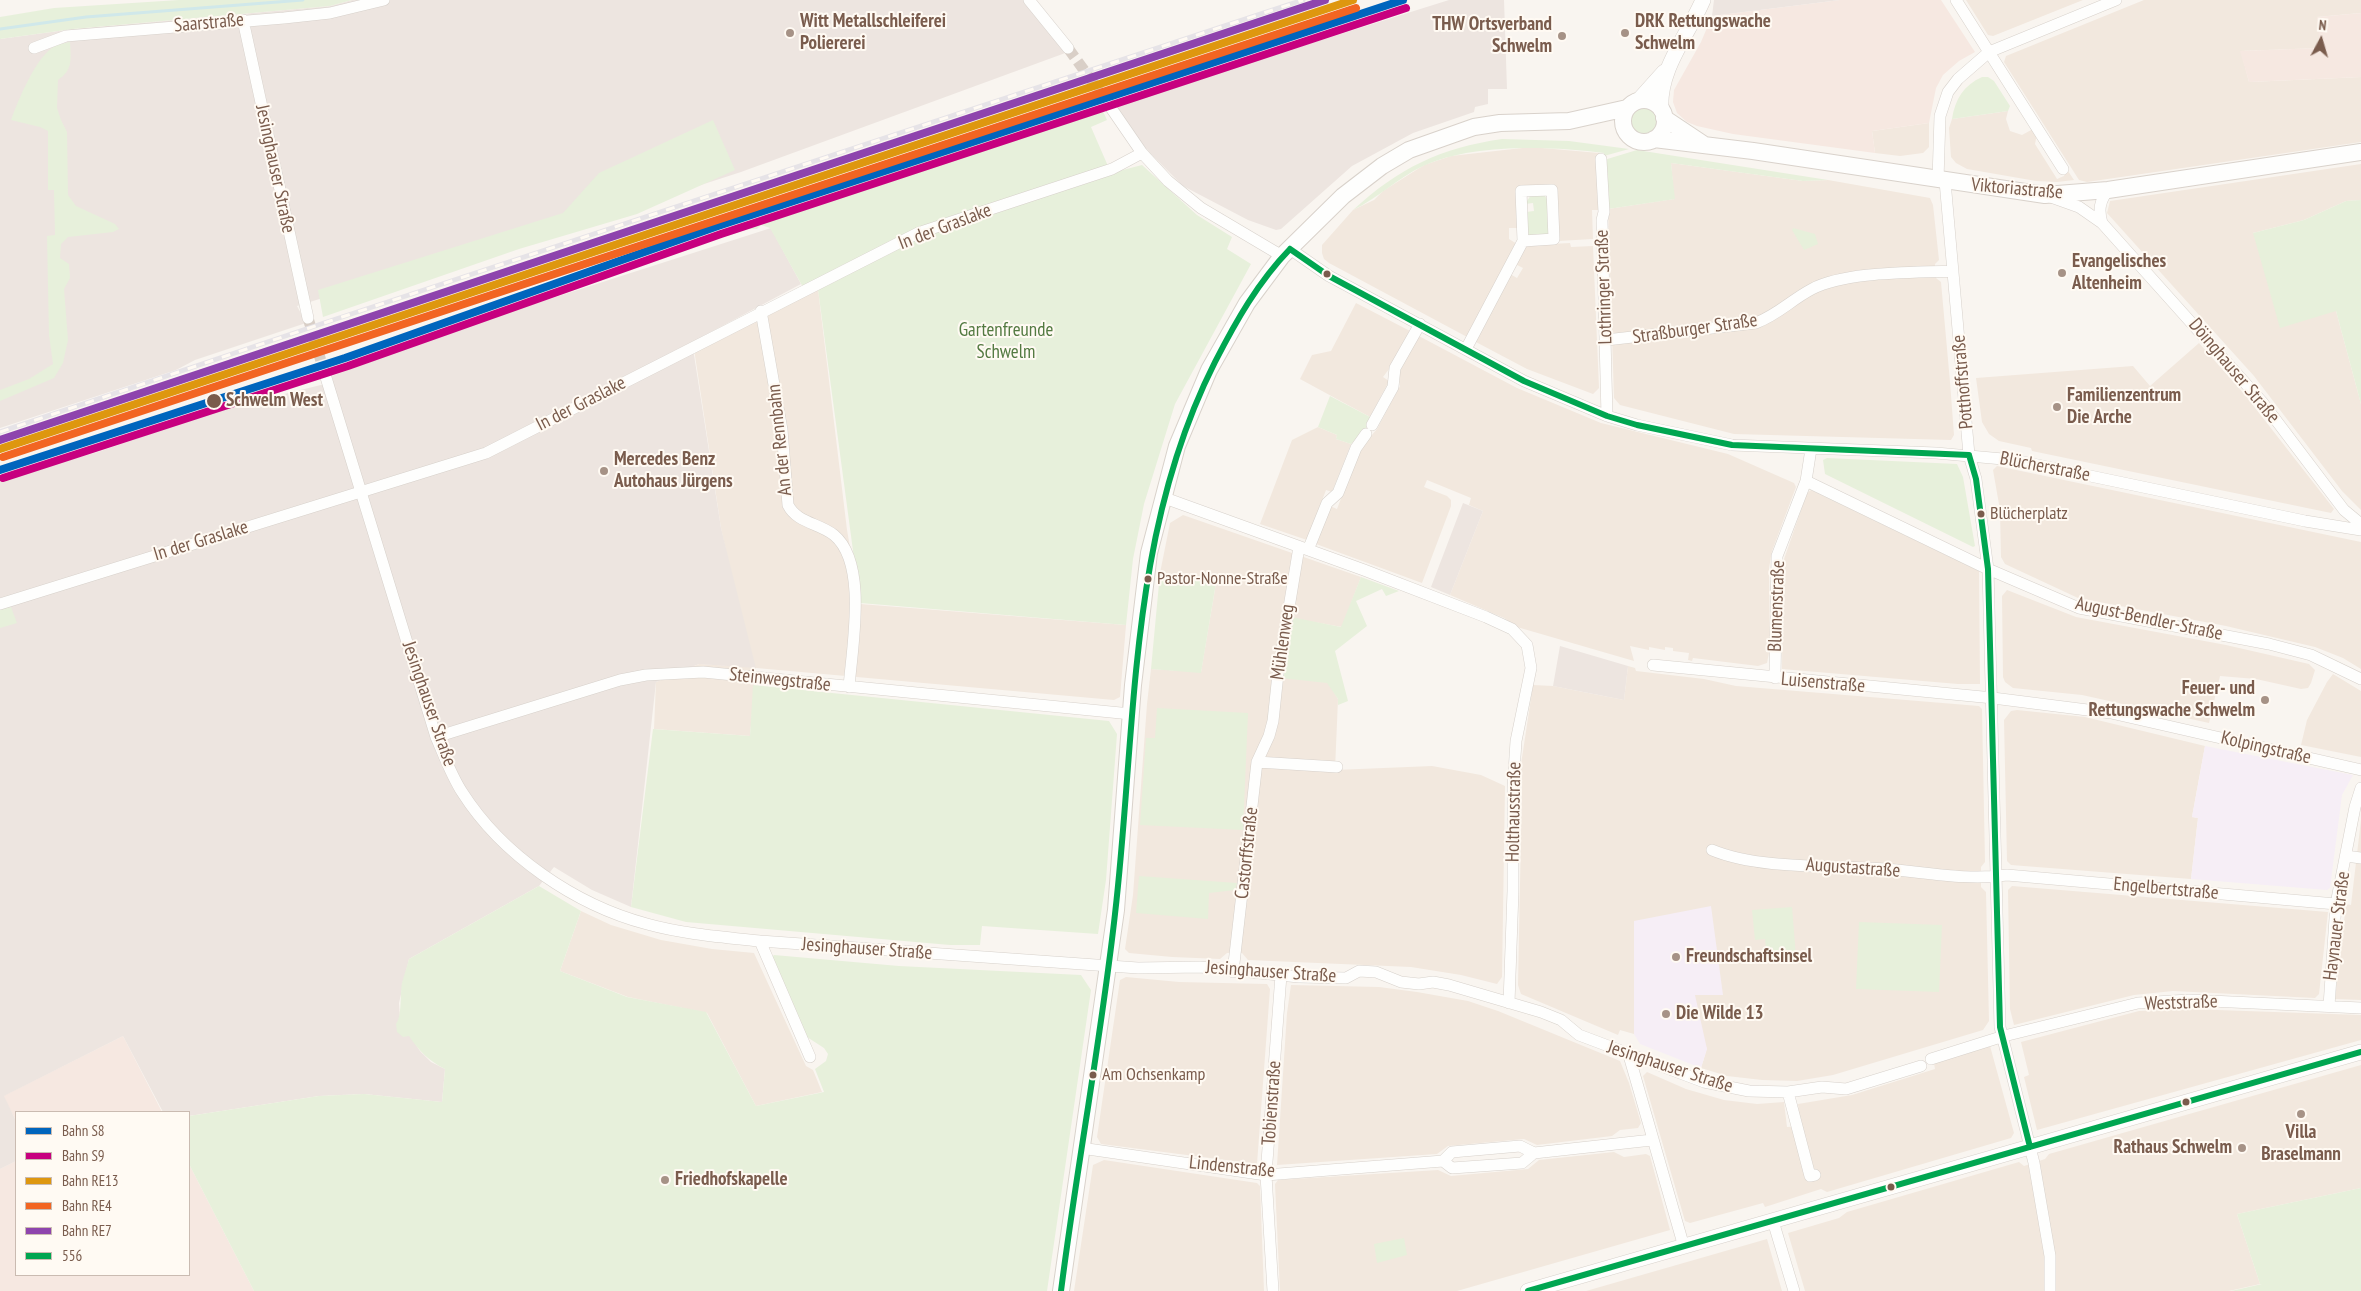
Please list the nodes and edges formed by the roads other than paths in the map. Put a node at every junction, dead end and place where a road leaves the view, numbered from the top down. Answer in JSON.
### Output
{"nodes":[{"id":1,"x":384,"y":0,"type":"edge"},
{"id":2,"x":1029,"y":0,"type":"edge"},
{"id":3,"x":1703,"y":0,"type":"edge"},
{"id":4,"x":1956,"y":0,"type":"edge"},
{"id":5,"x":2116,"y":0,"type":"edge"},
{"id":6,"x":243,"y":20,"type":"junction"},
{"id":7,"x":34,"y":48,"type":"dead end"},
{"id":8,"x":1068,"y":48,"type":"tunnel mouth"},
{"id":9,"x":1989,"y":52,"type":"junction"},
{"id":10,"x":1670,"y":65,"type":"junction"},
{"id":11,"x":1109,"y":105,"type":"tunnel mouth"},
{"id":12,"x":1633,"y":105,"type":"junction"},
{"id":13,"x":1663,"y":114,"type":"junction"},
{"id":14,"x":1568,"y":121,"type":"junction"},
{"id":15,"x":1625,"y":130,"type":"junction"},
{"id":16,"x":1654,"y":139,"type":"junction"},
{"id":17,"x":1703,"y":144,"type":"junction"},
{"id":18,"x":2361,"y":152,"type":"edge"},
{"id":19,"x":1142,"y":153,"type":"junction"},
{"id":20,"x":1601,"y":159,"type":"dead end"},
{"id":21,"x":2063,"y":169,"type":"dead end"},
{"id":22,"x":1942,"y":180,"type":"junction"},
{"id":23,"x":2108,"y":190,"type":"junction"},
{"id":24,"x":2045,"y":195,"type":"junction"},
{"id":25,"x":2102,"y":222,"type":"junction"},
{"id":26,"x":1523,"y":241,"type":"junction"},
{"id":27,"x":1286,"y":252,"type":"junction"},
{"id":28,"x":1953,"y":270,"type":"junction"},
{"id":29,"x":761,"y":311,"type":"junction"},
{"id":30,"x":308,"y":318,"type":"tunnel mouth"},
{"id":31,"x":1420,"y":324,"type":"junction"},
{"id":32,"x":1606,"y":340,"type":"junction"},
{"id":33,"x":1466,"y":349,"type":"junction"},
{"id":34,"x":324,"y":371,"type":"tunnel mouth"},
{"id":35,"x":1607,"y":416,"type":"junction"},
{"id":36,"x":1811,"y":448,"type":"junction"},
{"id":37,"x":1969,"y":455,"type":"junction"},
{"id":38,"x":1806,"y":481,"type":"junction"},
{"id":39,"x":362,"y":491,"type":"junction"},
{"id":40,"x":1162,"y":497,"type":"junction"},
{"id":41,"x":2361,"y":524,"type":"edge"},
{"id":42,"x":2361,"y":530,"type":"edge"},
{"id":43,"x":1304,"y":549,"type":"junction"},
{"id":44,"x":1988,"y":568,"type":"junction"},
{"id":45,"x":0,"y":604,"type":"edge"},
{"id":46,"x":1653,"y":665,"type":"dead end"},
{"id":47,"x":1775,"y":678,"type":"junction"},
{"id":48,"x":2361,"y":679,"type":"edge"},
{"id":49,"x":848,"y":687,"type":"junction"},
{"id":50,"x":1993,"y":698,"type":"junction"},
{"id":51,"x":1131,"y":714,"type":"junction"},
{"id":52,"x":1269,"y":736,"type":"joint"},
{"id":53,"x":436,"y":737,"type":"junction"},
{"id":54,"x":1257,"y":762,"type":"junction"},
{"id":55,"x":1337,"y":767,"type":"dead end"},
{"id":56,"x":2361,"y":770,"type":"edge"},
{"id":57,"x":2361,"y":788,"type":"edge"},
{"id":58,"x":1712,"y":850,"type":"dead end"},
{"id":59,"x":2346,"y":856,"type":"junction"},
{"id":60,"x":2361,"y":858,"type":"edge"},
{"id":61,"x":1996,"y":877,"type":"junction"},
{"id":62,"x":2336,"y":904,"type":"junction"},
{"id":63,"x":760,"y":941,"type":"junction"},
{"id":64,"x":1109,"y":965,"type":"junction"},
{"id":65,"x":1233,"y":972,"type":"junction"},
{"id":66,"x":1281,"y":975,"type":"junction"},
{"id":67,"x":1509,"y":1003,"type":"junction"},
{"id":68,"x":2329,"y":1006,"type":"junction"},
{"id":69,"x":2361,"y":1008,"type":"edge"},
{"id":70,"x":2004,"y":1036,"type":"junction"},
{"id":71,"x":1628,"y":1052,"type":"junction"},
{"id":72,"x":2361,"y":1052,"type":"edge"},
{"id":73,"x":810,"y":1057,"type":"dead end"},
{"id":74,"x":1931,"y":1059,"type":"dead end"},
{"id":75,"x":1922,"y":1066,"type":"dead end"},
{"id":76,"x":1788,"y":1092,"type":"junction"},
{"id":77,"x":1652,"y":1140,"type":"junction"},
{"id":78,"x":2030,"y":1147,"type":"junction"},
{"id":79,"x":1081,"y":1148,"type":"junction"},
{"id":80,"x":1534,"y":1153,"type":"junction"},
{"id":81,"x":1443,"y":1161,"type":"junction"},
{"id":82,"x":1266,"y":1175,"type":"junction"},
{"id":83,"x":1815,"y":1175,"type":"dead end"},
{"id":84,"x":1773,"y":1221,"type":"junction"},
{"id":85,"x":1684,"y":1248,"type":"junction"},
{"id":86,"x":1060,"y":1291,"type":"edge"},
{"id":87,"x":1273,"y":1291,"type":"edge"},
{"id":88,"x":1528,"y":1291,"type":"edge"},
{"id":89,"x":1794,"y":1291,"type":"edge"},
{"id":90,"x":2050,"y":1291,"type":"edge"}],
"edges":[{"from":1,"to":6,"type":"street","name":"Saarstraße"},
{"from":2,"to":8,"type":"street"},
{"from":3,"to":10,"type":"street"},
{"from":4,"to":9,"type":"street"},
{"from":5,"to":9,"type":"street","name":"Potthoffstraße"},
{"from":6,"to":7,"type":"street","name":"Saarstraße"},
{"from":6,"to":30,"type":"street","name":"Jesinghauser Straße"},
{"from":9,"to":21,"type":"street"},
{"from":9,"to":22,"type":"street","name":"Potthoffstraße"},
{"from":10,"to":12,"type":"street"},
{"from":10,"to":13,"type":"street"},
{"from":11,"to":19,"type":"street","name":"Blücherstraße"},
{"from":12,"to":13,"type":"main road"},
{"from":12,"to":14,"type":"main road"},
{"from":12,"to":15,"type":"main road"},
{"from":13,"to":16,"type":"main road"},
{"from":13,"to":17,"type":"main road","name":"Viktoriastraße"},
{"from":14,"to":15,"type":"main road"},
{"from":14,"to":27,"type":"main road"},
{"from":15,"to":16,"type":"main road"},
{"from":16,"to":17,"type":"main road","name":"Viktoriastraße"},
{"from":17,"to":22,"type":"main road","name":"Viktoriastraße"},
{"from":18,"to":23,"type":"main road","name":"Viktoriastraße"},
{"from":19,"to":27,"type":"street","name":"Blücherstraße"},
{"from":19,"to":29,"type":"street","name":"In der Graslake"},
{"from":20,"to":32,"type":"street","name":"Lothringer Straße"},
{"from":22,"to":24,"type":"main road","name":"Viktoriastraße"},
{"from":22,"to":28,"type":"street","name":"Potthoffstraße"},
{"from":23,"to":24,"type":"main road","name":"Viktoriastraße"},
{"from":23,"to":25,"type":"street"},
{"from":24,"to":25,"type":"street","name":"Döinghauser Straße"},
{"from":25,"to":41,"type":"street","name":"Döinghauser Straße"},
{"from":26,"to":26,"type":"street"},
{"from":26,"to":33,"type":"street"},
{"from":27,"to":31,"type":"street","name":"Blücherstraße"},
{"from":27,"to":40,"type":"main road"},
{"from":28,"to":32,"type":"street","name":"Straßburger Straße"},
{"from":28,"to":37,"type":"street","name":"Potthoffstraße"},
{"from":29,"to":39,"type":"street","name":"In der Graslake"},
{"from":29,"to":49,"type":"street","name":"An der Rennbahn"},
{"from":31,"to":33,"type":"street","name":"Blücherstraße"},
{"from":31,"to":43,"type":"street"},
{"from":32,"to":35,"type":"street","name":"Lothringer Straße"},
{"from":33,"to":35,"type":"street","name":"Blücherstraße"},
{"from":34,"to":39,"type":"street","name":"Jesinghauser Straße"},
{"from":35,"to":36,"type":"street","name":"Blücherstraße"},
{"from":36,"to":37,"type":"street","name":"Blücherstraße"},
{"from":36,"to":38,"type":"street","name":"Blumenstraße"},
{"from":37,"to":42,"type":"street","name":"Blücherstraße"},
{"from":37,"to":44,"type":"street","name":"Potthoffstraße"},
{"from":38,"to":44,"type":"street","name":"August-Bendler-Straße"},
{"from":38,"to":47,"type":"street","name":"Blumenstraße"},
{"from":39,"to":45,"type":"street","name":"In der Graslake"},
{"from":39,"to":53,"type":"street","name":"Jesinghauser Straße"},
{"from":40,"to":43,"type":"street"},
{"from":40,"to":51,"type":"main road"},
{"from":43,"to":52,"type":"street","name":"Mühlenweg"},
{"from":43,"to":67,"type":"street","name":"Holthausstraße"},
{"from":44,"to":48,"type":"street","name":"August-Bendler-Straße"},
{"from":44,"to":50,"type":"street","name":"Potthoffstraße"},
{"from":46,"to":47,"type":"street","name":"Luisenstraße"},
{"from":47,"to":50,"type":"street","name":"Luisenstraße"},
{"from":49,"to":51,"type":"street","name":"Steinwegstraße"},
{"from":49,"to":53,"type":"street","name":"Steinwegstraße"},
{"from":50,"to":56,"type":"street","name":"Kolpingstraße"},
{"from":50,"to":61,"type":"street","name":"Potthoffstraße"},
{"from":51,"to":64,"type":"main road"},
{"from":52,"to":54,"type":"street","name":"Castorffstraße"},
{"from":53,"to":63,"type":"street","name":"Jesinghauser Straße"},
{"from":54,"to":55,"type":"street"},
{"from":54,"to":65,"type":"street","name":"Castorffstraße"},
{"from":57,"to":59,"type":"street","name":"Haynauer Straße"},
{"from":58,"to":61,"type":"street","name":"Augustastraße"},
{"from":59,"to":60,"type":"street"},
{"from":59,"to":62,"type":"street","name":"Haynauer Straße"},
{"from":61,"to":62,"type":"street","name":"Engelbertstraße"},
{"from":61,"to":70,"type":"street","name":"Potthoffstraße"},
{"from":62,"to":68,"type":"street","name":"Haynauer Straße"},
{"from":63,"to":64,"type":"street","name":"Jesinghauser Straße"},
{"from":63,"to":73,"type":"street"},
{"from":64,"to":65,"type":"street","name":"Jesinghauser Straße"},
{"from":64,"to":79,"type":"main road"},
{"from":65,"to":66,"type":"street","name":"Jesinghauser Straße"},
{"from":66,"to":67,"type":"street","name":"Jesinghauser Straße"},
{"from":66,"to":82,"type":"street","name":"Tobienstraße"},
{"from":67,"to":71,"type":"street","name":"Jesinghauser Straße"},
{"from":68,"to":69,"type":"street","name":"Weststraße"},
{"from":68,"to":70,"type":"street","name":"Weststraße"},
{"from":70,"to":74,"type":"street"},
{"from":70,"to":78,"type":"street","name":"Potthoffstraße"},
{"from":71,"to":76,"type":"street","name":"Jesinghauser Straße"},
{"from":71,"to":77,"type":"street"},
{"from":72,"to":78,"type":"street"},
{"from":75,"to":76,"type":"street","name":"Jesinghauser Straße"},
{"from":76,"to":83,"type":"street"},
{"from":77,"to":80,"type":"street","name":"Lindenstraße"},
{"from":77,"to":85,"type":"street"},
{"from":78,"to":84,"type":"street"},
{"from":78,"to":90,"type":"street","name":"Potthoffstraße"},
{"from":79,"to":82,"type":"street","name":"Lindenstraße"},
{"from":79,"to":86,"type":"main road"},
{"from":80,"to":81,"type":"street","name":"Lindenstraße"},
{"from":80,"to":81,"type":"street","name":"Lindenstraße"},
{"from":81,"to":82,"type":"street","name":"Lindenstraße"},
{"from":82,"to":87,"type":"street","name":"Tobienstraße"},
{"from":84,"to":85,"type":"street"},
{"from":84,"to":89,"type":"street"},
{"from":85,"to":88,"type":"street"}]}
